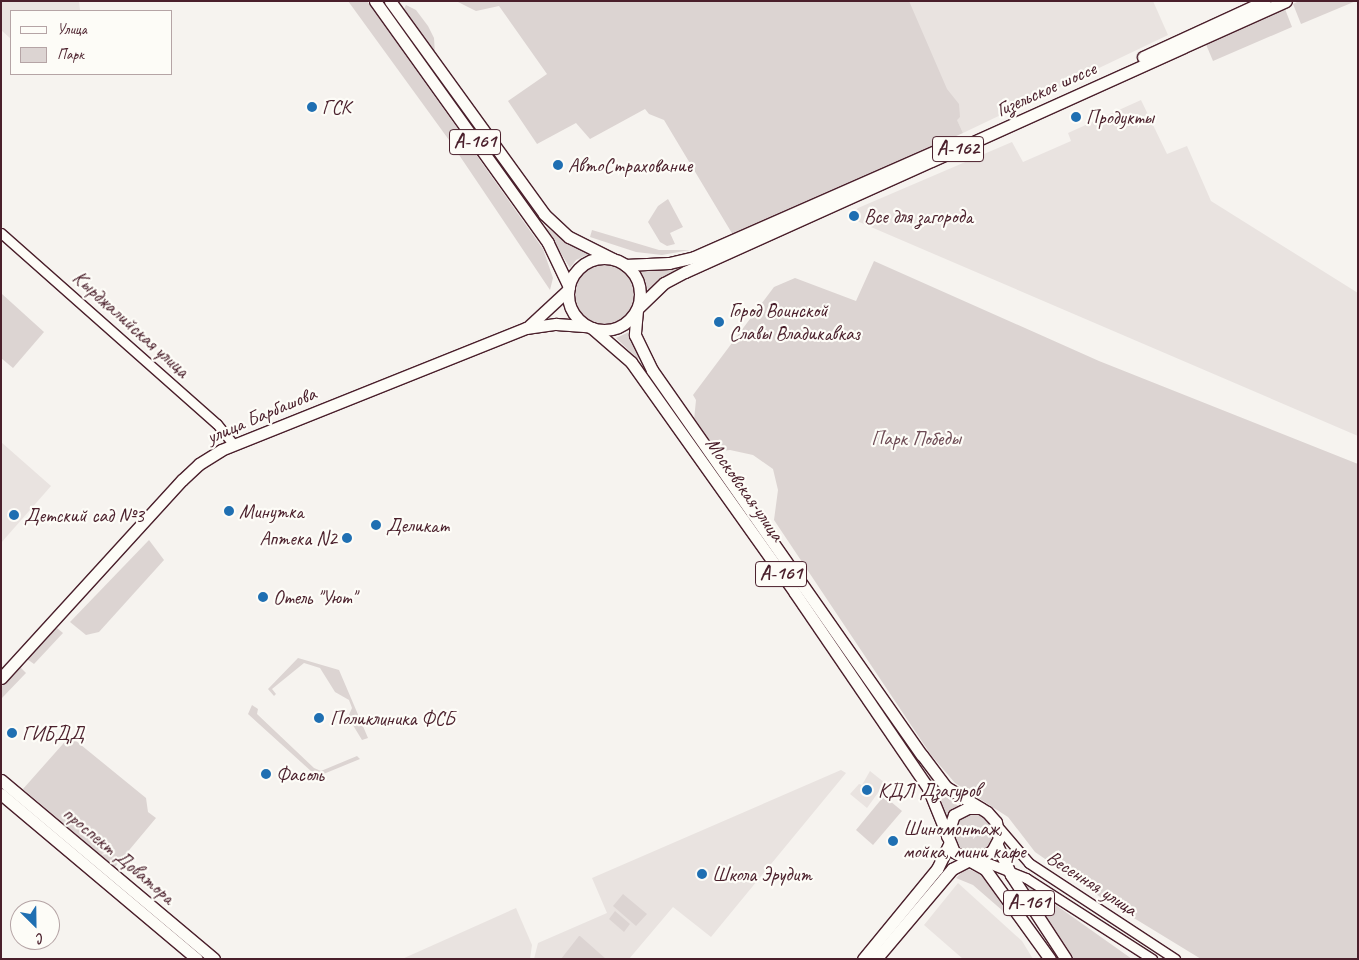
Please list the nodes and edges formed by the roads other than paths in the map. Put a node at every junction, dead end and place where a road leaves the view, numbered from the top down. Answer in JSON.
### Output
{"nodes":[{"id":1,"x":375,"y":1,"type":"edge"},
{"id":2,"x":390,"y":1,"type":"edge"},
{"id":3,"x":1265,"y":1,"type":"edge"},
{"id":4,"x":1286,"y":1,"type":"edge"},
{"id":5,"x":1021,"y":117,"type":"junction"},
{"id":6,"x":1,"y":233,"type":"edge"},
{"id":7,"x":613,"y":259,"type":"junction"},
{"id":8,"x":625,"y":264,"type":"junction"},
{"id":9,"x":569,"y":288,"type":"junction"},
{"id":10,"x":637,"y":309,"type":"junction"},
{"id":11,"x":589,"y":327,"type":"junction"},
{"id":12,"x":526,"y":328,"type":"junction"},
{"id":13,"x":234,"y":445,"type":"junction"},
{"id":14,"x":1,"y":678,"type":"edge"},
{"id":15,"x":1,"y":780,"type":"edge"},
{"id":16,"x":1,"y":794,"type":"edge"},
{"id":17,"x":980,"y":808,"type":"junction"},
{"id":18,"x":998,"y":828,"type":"junction"},
{"id":19,"x":948,"y":840,"type":"junction"},
{"id":20,"x":997,"y":845,"type":"junction"},
{"id":21,"x":974,"y":860,"type":"junction"},
{"id":22,"x":1008,"y":869,"type":"junction"},
{"id":23,"x":197,"y":959,"type":"edge"},
{"id":24,"x":214,"y":959,"type":"edge"},
{"id":25,"x":863,"y":959,"type":"edge"},
{"id":26,"x":876,"y":959,"type":"edge"},
{"id":27,"x":1050,"y":959,"type":"edge"},
{"id":28,"x":1066,"y":959,"type":"edge"},
{"id":29,"x":1152,"y":959,"type":"edge"},
{"id":30,"x":1176,"y":959,"type":"edge"}],
"edges":[{"from":1,"to":9,"type":"main road","number":"А-161"},
{"from":2,"to":7,"type":"main road","number":"А-161"},
{"from":3,"to":5,"type":"main road","name":"Гизельское шоссе","number":"А-162"},
{"from":4,"to":5,"type":"main road","name":"Гизельское шоссе","number":"А-162"},
{"from":5,"to":8,"type":"main road","name":"Гизельское шоссе","number":"А-162"},
{"from":5,"to":10,"type":"main road","name":"Гизельское шоссе","number":"А-162"},
{"from":6,"to":13,"type":"street","name":"Кырджалийская улица"},
{"from":7,"to":8,"type":"main road","number":"А-161"},
{"from":7,"to":9,"type":"main road","number":"А-161"},
{"from":8,"to":10,"type":"main road","number":"А-161"},
{"from":9,"to":11,"type":"main road","number":"А-161"},
{"from":9,"to":12,"type":"main road","name":"улица Барбашова"},
{"from":10,"to":11,"type":"main road"},
{"from":10,"to":17,"type":"main road","name":"Московская улица","number":"А-161"},
{"from":11,"to":12,"type":"main road","name":"улица Барбашова"},
{"from":11,"to":19,"type":"main road","name":"Московская улица","number":"А-161"},
{"from":12,"to":13,"type":"main road","name":"улица Барбашова"},
{"from":13,"to":14,"type":"main road","name":"улица Барбашова"},
{"from":15,"to":24,"type":"main road","name":"проспект Доватора"},
{"from":16,"to":23,"type":"main road","name":"проспект Доватора"},
{"from":17,"to":18,"type":"main road","name":"Московская улица","number":"А-161"},
{"from":17,"to":19,"type":"main road"},
{"from":18,"to":20,"type":"main road","number":"А-161"},
{"from":18,"to":30,"type":"street","name":"Весенняя улица"},
{"from":19,"to":21,"type":"main road","name":"Московская улица","number":"А-161"},
{"from":19,"to":25,"type":"main road"},
{"from":20,"to":21,"type":"main road"},
{"from":20,"to":22,"type":"main road","number":"А-161"},
{"from":21,"to":22,"type":"street","name":"Весенняя улица"},
{"from":21,"to":26,"type":"main road"},
{"from":21,"to":27,"type":"main road","name":"Московская улица","number":"А-161"},
{"from":22,"to":28,"type":"main road","number":"А-161"},
{"from":22,"to":29,"type":"street","name":"Весенняя улица"}]}
